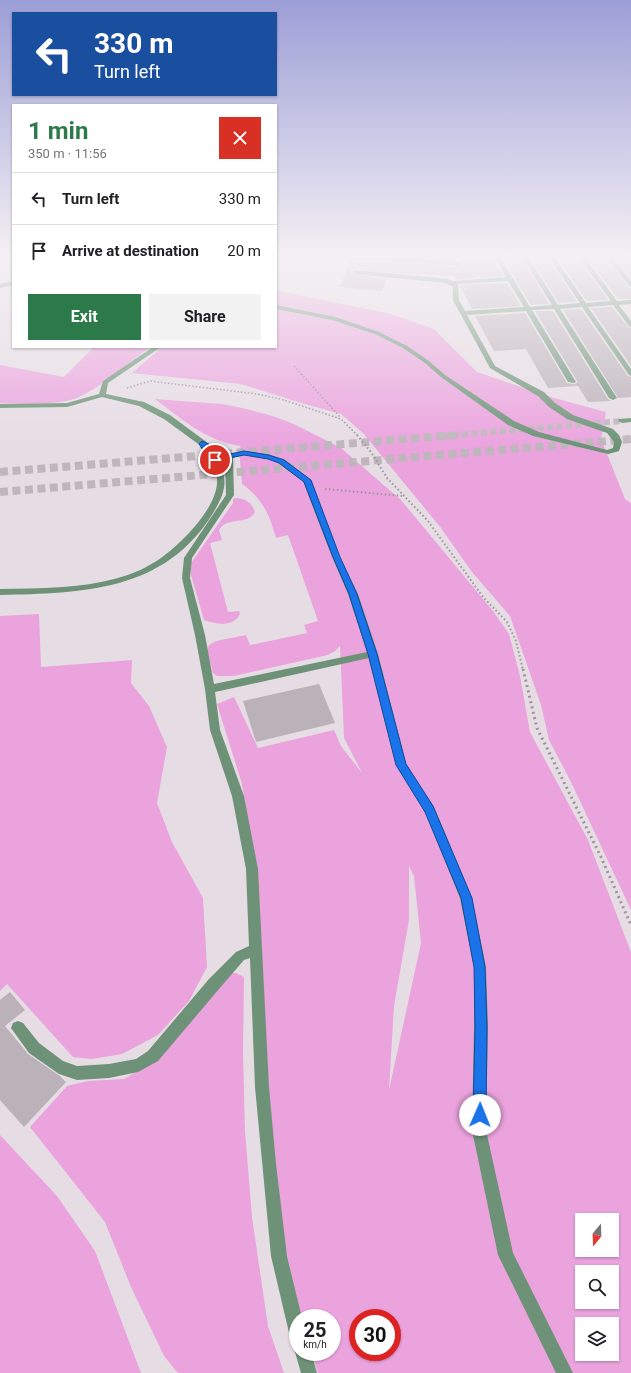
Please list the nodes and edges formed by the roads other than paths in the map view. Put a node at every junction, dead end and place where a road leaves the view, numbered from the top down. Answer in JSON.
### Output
{"nodes":[{"id":1,"x":336,"y":319,"type":"edge"},
{"id":2,"x":466,"y":319,"type":"edge"},
{"id":3,"x":534,"y":319,"type":"edge"},
{"id":4,"x":564,"y":319,"type":"edge"},
{"id":5,"x":594,"y":319,"type":"edge"},
{"id":6,"x":156,"y":348,"type":"edge"},
{"id":7,"x":631,"y":374,"type":"edge"},
{"id":8,"x":572,"y":382,"type":"dead end"},
{"id":9,"x":102,"y":395,"type":"junction"},
{"id":10,"x":613,"y":398,"type":"dead end"},
{"id":11,"x":0,"y":406,"type":"edge"},
{"id":12,"x":631,"y":420,"type":"edge"},
{"id":13,"x":622,"y":421,"type":"tunnel mouth"},
{"id":14,"x":202,"y":444,"type":"junction"},
{"id":15,"x":229,"y":456,"type":"junction"},
{"id":16,"x":0,"y":592,"type":"edge"},
{"id":17,"x":373,"y":654,"type":"junction"},
{"id":18,"x":210,"y":689,"type":"junction"},
{"id":19,"x":256,"y":949,"type":"junction"},
{"id":20,"x":18,"y":1028,"type":"dead end"},
{"id":21,"x":291,"y":1309,"type":"edge"},
{"id":22,"x":306,"y":1361,"type":"edge"},
{"id":23,"x":309,"y":1373,"type":"edge"},
{"id":24,"x":565,"y":1373,"type":"edge"}],
"edges":[{"from":1,"to":2,"type":"street"},
{"from":3,"to":8,"type":"street"},
{"from":4,"to":10,"type":"street"},
{"from":5,"to":7,"type":"street"},
{"from":6,"to":9,"type":"street"},
{"from":9,"to":11,"type":"street"},
{"from":9,"to":14,"type":"street"},
{"from":12,"to":13,"type":"street"},
{"from":14,"to":15,"type":"street"},
{"from":14,"to":16,"type":"street"},
{"from":15,"to":17,"type":"street"},
{"from":15,"to":18,"type":"street"},
{"from":17,"to":18,"type":"street"},
{"from":17,"to":24,"type":"street"},
{"from":18,"to":19,"type":"street"},
{"from":19,"to":20,"type":"street"},
{"from":19,"to":21,"type":"street"},
{"from":22,"to":23,"type":"street"}]}
